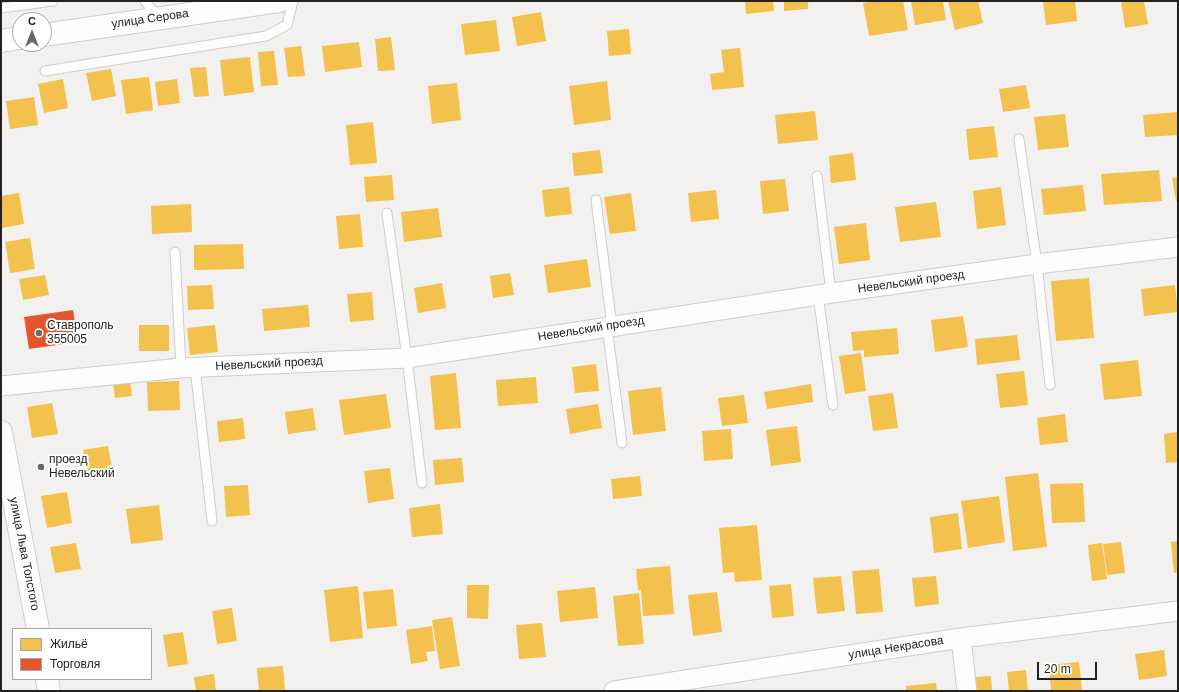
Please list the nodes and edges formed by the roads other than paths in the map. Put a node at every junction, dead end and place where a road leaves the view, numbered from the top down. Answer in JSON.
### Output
{"nodes":[{"id":1,"x":53,"y":1,"type":"edge"},
{"id":2,"x":145,"y":1,"type":"edge"},
{"id":3,"x":280,"y":1,"type":"edge"},
{"id":4,"x":292,"y":1,"type":"edge"},
{"id":5,"x":1,"y":8,"type":"edge"},
{"id":6,"x":159,"y":18,"type":"junction"},
{"id":7,"x":52,"y":34,"type":"edge"},
{"id":8,"x":12,"y":39,"type":"edge"},
{"id":9,"x":1,"y":41,"type":"edge"},
{"id":10,"x":45,"y":70,"type":"dead end"},
{"id":11,"x":1019,"y":139,"type":"dead end"},
{"id":12,"x":817,"y":176,"type":"dead end"},
{"id":13,"x":596,"y":200,"type":"dead end"},
{"id":14,"x":387,"y":213,"type":"dead end"},
{"id":15,"x":1178,"y":247,"type":"edge"},
{"id":16,"x":175,"y":252,"type":"dead end"},
{"id":17,"x":1037,"y":264,"type":"junction"},
{"id":18,"x":825,"y":294,"type":"junction"},
{"id":19,"x":609,"y":326,"type":"junction"},
{"id":20,"x":407,"y":358,"type":"junction"},
{"id":21,"x":188,"y":367,"type":"junction"},
{"id":22,"x":1050,"y":385,"type":"dead end"},
{"id":23,"x":1,"y":386,"type":"edge"},
{"id":24,"x":833,"y":405,"type":"dead end"},
{"id":25,"x":1,"y":432,"type":"edge"},
{"id":26,"x":622,"y":443,"type":"dead end"},
{"id":27,"x":422,"y":483,"type":"dead end"},
{"id":28,"x":212,"y":521,"type":"dead end"},
{"id":29,"x":1178,"y":611,"type":"edge"},
{"id":30,"x":38,"y":628,"type":"edge"},
{"id":31,"x":961,"y":638,"type":"junction"},
{"id":32,"x":47,"y":680,"type":"edge"},
{"id":33,"x":49,"y":691,"type":"edge"},
{"id":34,"x":614,"y":691,"type":"edge"},
{"id":35,"x":967,"y":691,"type":"edge"}],
"edges":[{"from":1,"to":5,"type":"lane"},
{"from":2,"to":6,"type":"lane"},
{"from":3,"to":6,"type":"main road","name":"улица Серова"},
{"from":4,"to":10,"type":"lane"},
{"from":6,"to":7,"type":"main road","name":"улица Серова"},
{"from":8,"to":9,"type":"main road"},
{"from":11,"to":17,"type":"lane"},
{"from":12,"to":18,"type":"lane"},
{"from":13,"to":19,"type":"lane"},
{"from":14,"to":20,"type":"lane"},
{"from":15,"to":17,"type":"street","name":"Невельский проезд"},
{"from":16,"to":21,"type":"lane"},
{"from":17,"to":18,"type":"street","name":"Невельский проезд"},
{"from":17,"to":22,"type":"lane"},
{"from":18,"to":19,"type":"street","name":"Невельский проезд"},
{"from":18,"to":24,"type":"lane"},
{"from":19,"to":20,"type":"street","name":"Невельский проезд"},
{"from":19,"to":26,"type":"lane"},
{"from":20,"to":21,"type":"street","name":"Невельский проезд"},
{"from":20,"to":27,"type":"lane"},
{"from":21,"to":23,"type":"street","name":"Невельский проезд"},
{"from":21,"to":28,"type":"lane"},
{"from":25,"to":30,"type":"main road","name":"улица Льва Толстого"},
{"from":29,"to":31,"type":"street","name":"улица Некрасова"},
{"from":31,"to":34,"type":"street","name":"улица Некрасова"},
{"from":31,"to":35,"type":"street"},
{"from":32,"to":33,"type":"main road"}]}
